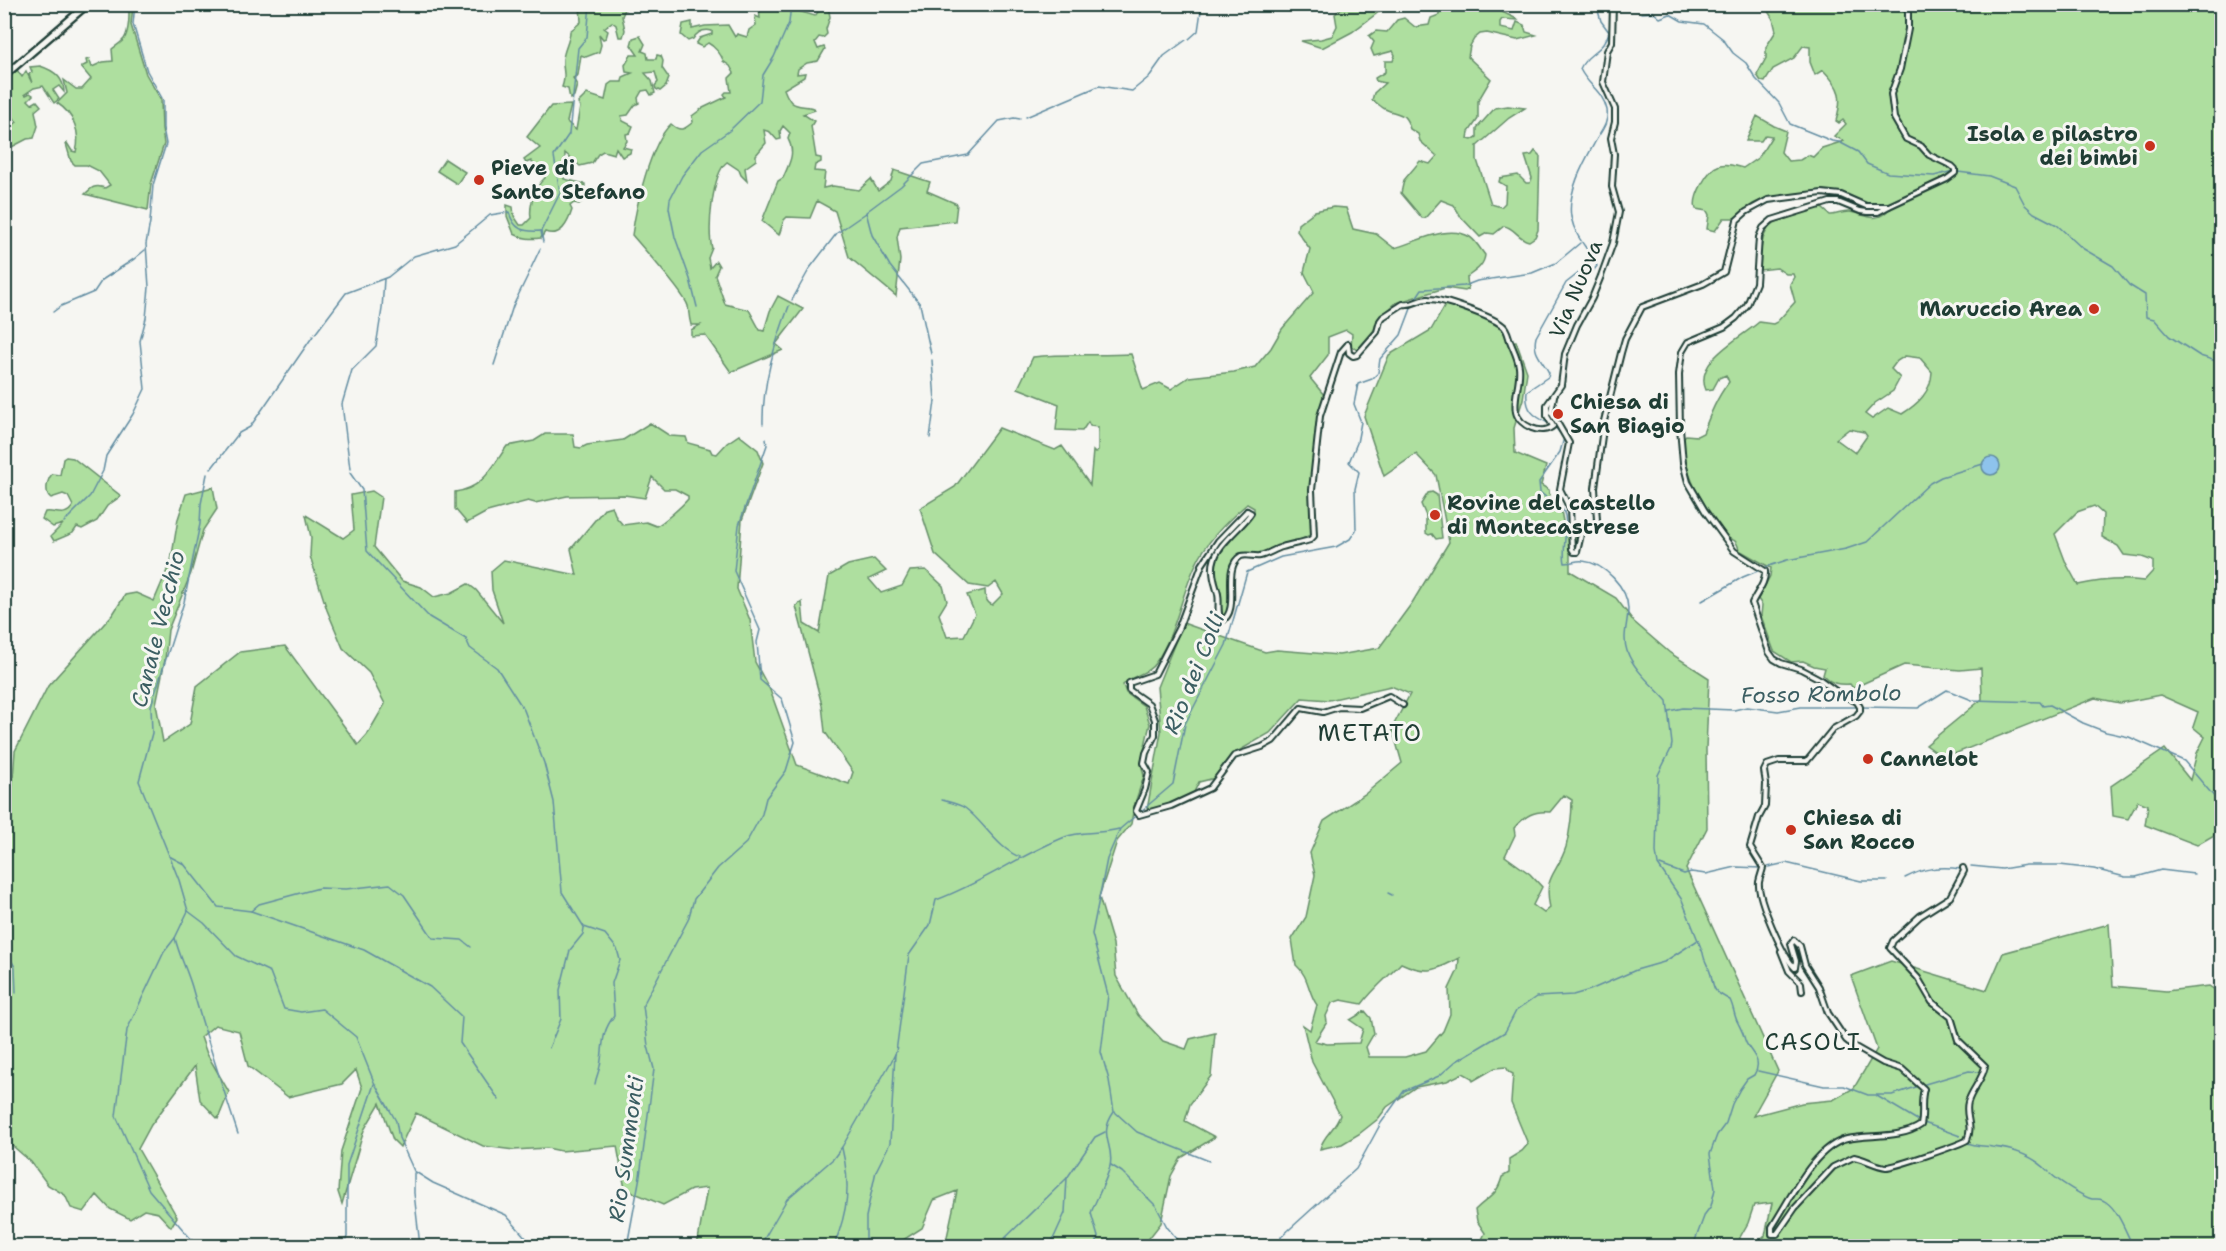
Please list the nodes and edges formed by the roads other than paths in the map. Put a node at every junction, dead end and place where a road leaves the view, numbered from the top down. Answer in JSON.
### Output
{"nodes":[{"id":1,"x":88,"y":4,"type":"edge"},
{"id":2,"x":1613,"y":4,"type":"edge"},
{"id":3,"x":1904,"y":4,"type":"edge"},
{"id":4,"x":4,"y":76,"type":"edge"},
{"id":5,"x":1889,"y":206,"type":"junction"},
{"id":6,"x":1554,"y":396,"type":"junction"},
{"id":7,"x":1403,"y":705,"type":"dead end"},
{"id":8,"x":1963,"y":868,"type":"dead end"},
{"id":9,"x":1780,"y":945,"type":"junction"},
{"id":10,"x":1802,"y":991,"type":"dead end"}],
"edges":[{"from":1,"to":4,"type":"main road"},
{"from":2,"to":6,"type":"street","name":"Via Nuova"},
{"from":3,"to":5,"type":"street"},
{"from":5,"to":6,"type":"street","name":"Via Nuova"},
{"from":5,"to":9,"type":"street"},
{"from":6,"to":7,"type":"street"},
{"from":8,"to":9,"type":"street"},
{"from":9,"to":10,"type":"street"}]}
